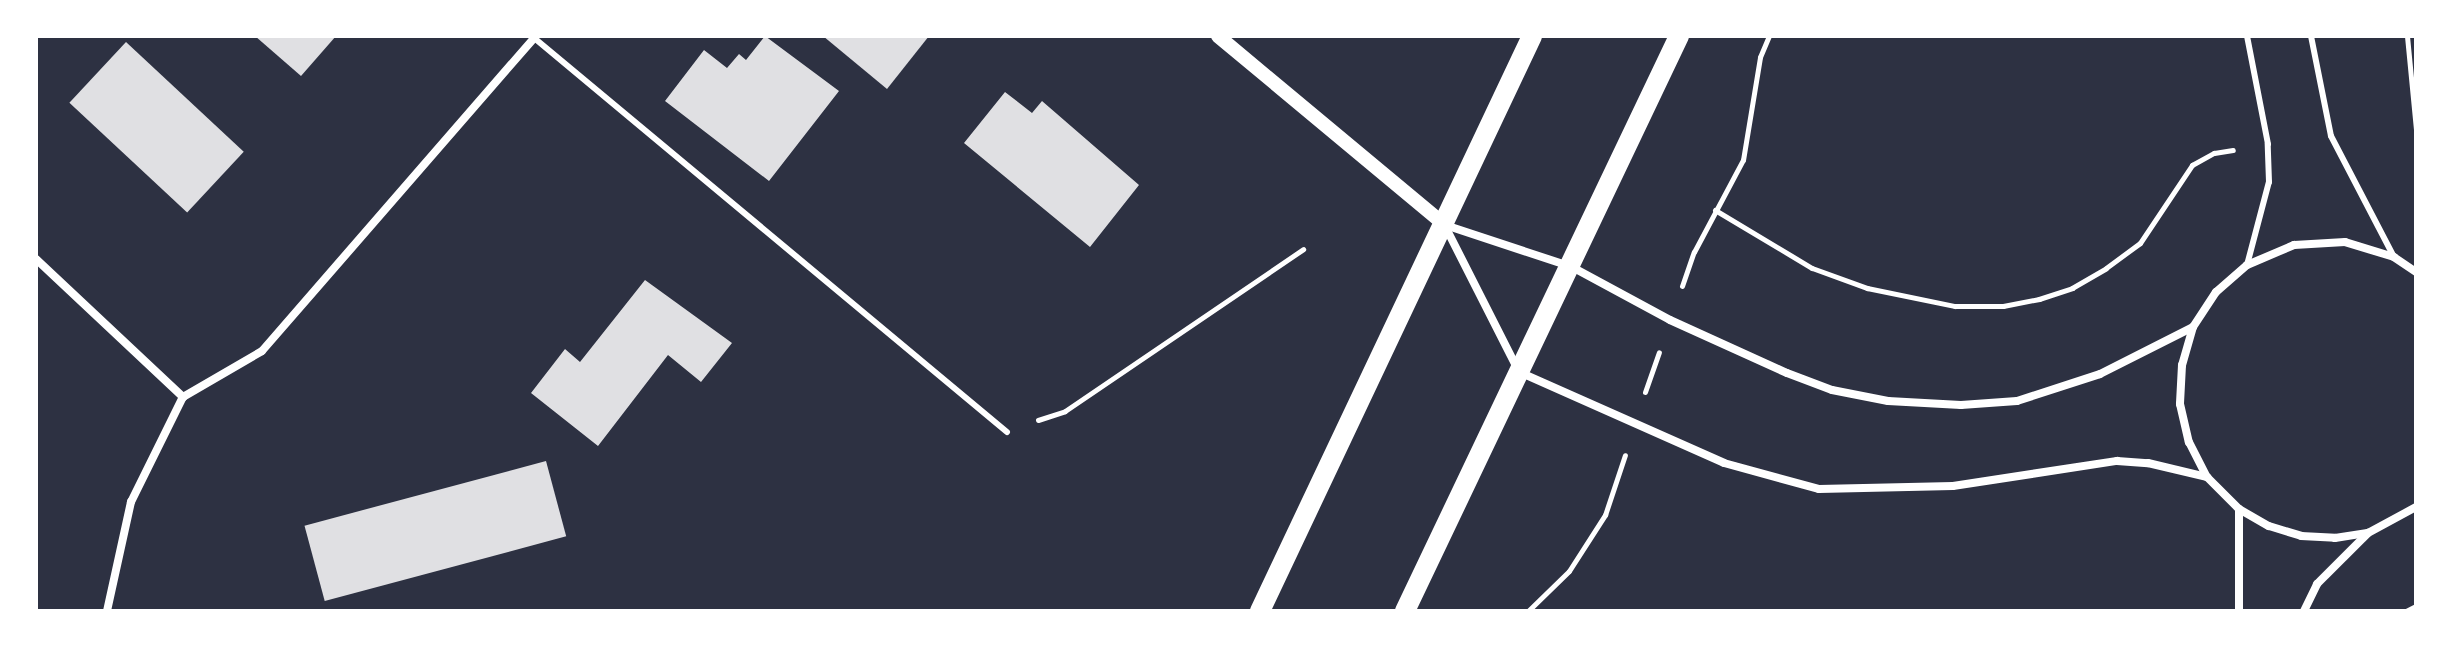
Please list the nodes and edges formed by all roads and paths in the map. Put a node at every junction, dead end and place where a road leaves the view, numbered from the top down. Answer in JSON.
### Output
{"nodes":[{"id":1,"x":1218,"y":36,"type":"edge"},
{"id":2,"x":1532,"y":36,"type":"edge"},
{"id":3,"x":1679,"y":36,"type":"edge"},
{"id":4,"x":1769,"y":36,"type":"edge"},
{"id":5,"x":2247,"y":36,"type":"edge"},
{"id":6,"x":2311,"y":36,"type":"edge"},
{"id":7,"x":2407,"y":36,"type":"edge"},
{"id":8,"x":534,"y":37,"type":"edge"},
{"id":9,"x":2416,"y":130,"type":"edge"},
{"id":10,"x":2233,"y":150,"type":"dead end"},
{"id":11,"x":1444,"y":224,"type":"junction"},
{"id":12,"x":1303,"y":249,"type":"dead end"},
{"id":13,"x":2394,"y":257,"type":"junction"},
{"id":14,"x":36,"y":259,"type":"edge"},
{"id":15,"x":2247,"y":265,"type":"junction"},
{"id":16,"x":1572,"y":267,"type":"junction"},
{"id":17,"x":2416,"y":272,"type":"edge"},
{"id":18,"x":2193,"y":327,"type":"junction"},
{"id":19,"x":1519,"y":372,"type":"junction"},
{"id":20,"x":183,"y":397,"type":"junction"},
{"id":21,"x":1007,"y":432,"type":"joint"},
{"id":22,"x":2207,"y":477,"type":"junction"},
{"id":23,"x":2416,"y":507,"type":"edge"},
{"id":24,"x":2239,"y":509,"type":"junction"},
{"id":25,"x":2368,"y":533,"type":"junction"},
{"id":26,"x":2416,"y":606,"type":"edge"},
{"id":27,"x":107,"y":611,"type":"edge"},
{"id":28,"x":1260,"y":611,"type":"edge"},
{"id":29,"x":1405,"y":611,"type":"edge"},
{"id":30,"x":2239,"y":611,"type":"edge"},
{"id":31,"x":2304,"y":611,"type":"edge"},
{"id":32,"x":2406,"y":611,"type":"edge"}],
"edges":[{"from":1,"to":11,"type":"street"},
{"from":2,"to":11,"type":"main road"},
{"from":3,"to":16,"type":"main road"},
{"from":4,"to":10,"type":"path"},
{"from":5,"to":15,"type":"lane"},
{"from":6,"to":13,"type":"lane"},
{"from":7,"to":9,"type":"path"},
{"from":8,"to":20,"type":"street"},
{"from":8,"to":21,"type":"lane"},
{"from":11,"to":16,"type":"street"},
{"from":11,"to":19,"type":"street"},
{"from":11,"to":28,"type":"main road"},
{"from":12,"to":21,"type":"path"},
{"from":13,"to":15,"type":"street"},
{"from":13,"to":17,"type":"street"},
{"from":14,"to":20,"type":"street"},
{"from":15,"to":18,"type":"street"},
{"from":16,"to":18,"type":"street"},
{"from":16,"to":19,"type":"main road"},
{"from":18,"to":22,"type":"street"},
{"from":19,"to":22,"type":"street"},
{"from":19,"to":29,"type":"main road"},
{"from":20,"to":27,"type":"street"},
{"from":22,"to":24,"type":"street"},
{"from":23,"to":25,"type":"street"},
{"from":24,"to":25,"type":"street"},
{"from":24,"to":30,"type":"street"},
{"from":25,"to":31,"type":"street"},
{"from":26,"to":32,"type":"path"}]}
